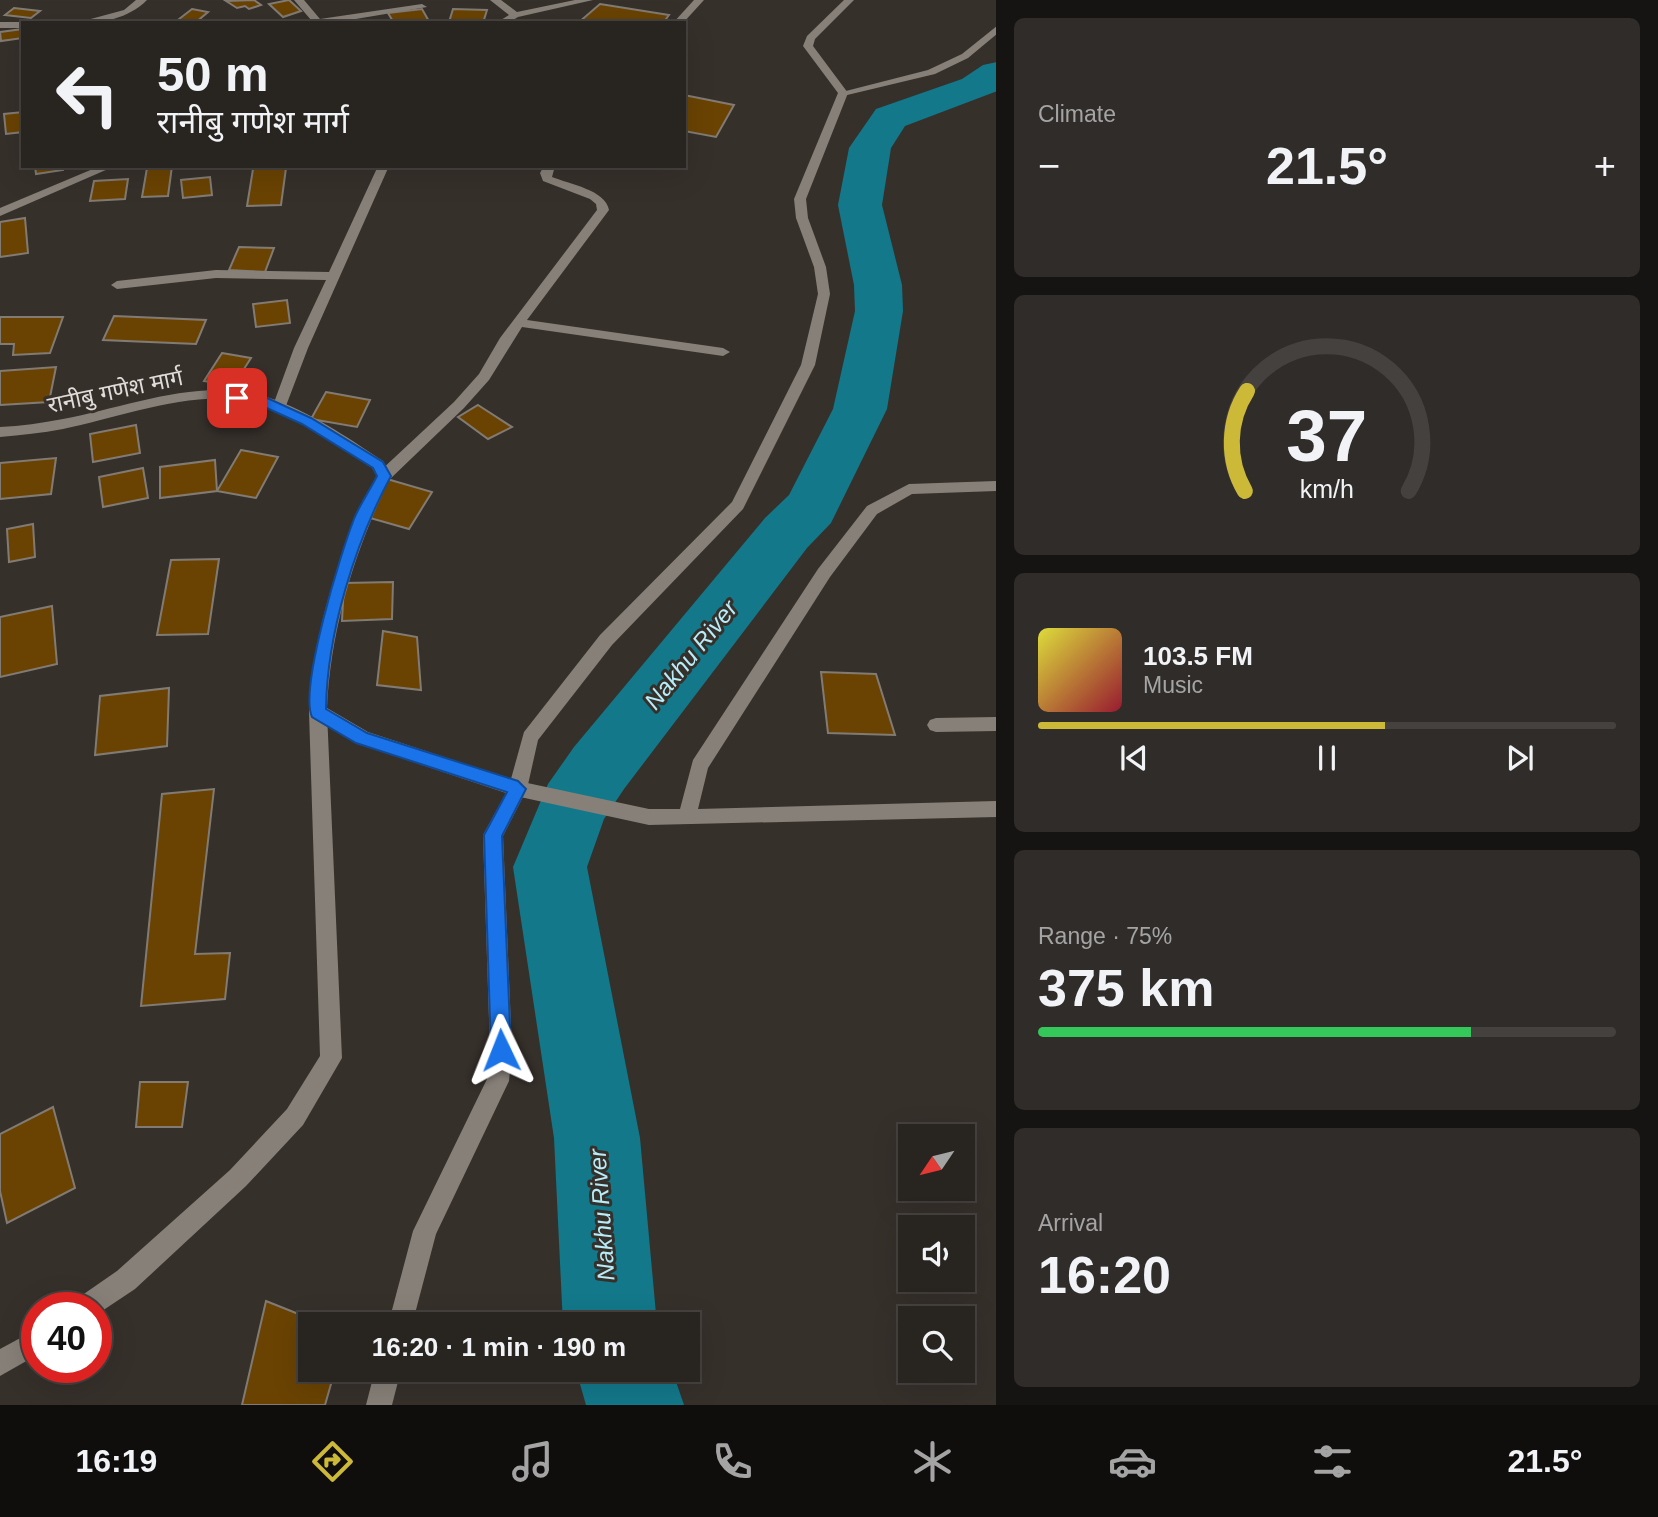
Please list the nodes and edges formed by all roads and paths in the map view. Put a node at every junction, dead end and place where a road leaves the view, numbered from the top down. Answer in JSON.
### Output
{"nodes":[{"id":1,"x":142,"y":0,"type":"edge"},
{"id":2,"x":299,"y":0,"type":"edge"},
{"id":3,"x":495,"y":0,"type":"edge"},
{"id":4,"x":588,"y":0,"type":"edge"},
{"id":5,"x":699,"y":0,"type":"edge"},
{"id":6,"x":849,"y":0,"type":"edge"},
{"id":7,"x":422,"y":7,"type":"dead end"},
{"id":8,"x":515,"y":15,"type":"junction"},
{"id":9,"x":89,"y":21,"type":"edge"},
{"id":10,"x":313,"y":21,"type":"edge"},
{"id":11,"x":321,"y":21,"type":"edge"},
{"id":12,"x":504,"y":21,"type":"edge"},
{"id":13,"x":680,"y":21,"type":"edge"},
{"id":14,"x":0,"y":25,"type":"edge"},
{"id":15,"x":21,"y":25,"type":"edge"},
{"id":16,"x":996,"y":29,"type":"edge"},
{"id":17,"x":843,"y":93,"type":"junction"},
{"id":18,"x":105,"y":168,"type":"edge"},
{"id":19,"x":383,"y":168,"type":"edge"},
{"id":20,"x":549,"y":168,"type":"edge"},
{"id":21,"x":0,"y":212,"type":"edge"},
{"id":22,"x":334,"y":276,"type":"junction"},
{"id":23,"x":117,"y":285,"type":"dead end"},
{"id":24,"x":519,"y":323,"type":"junction"},
{"id":25,"x":723,"y":352,"type":"dead end"},
{"id":26,"x":279,"y":408,"type":"junction"},
{"id":27,"x":0,"y":432,"type":"edge"},
{"id":28,"x":384,"y":476,"type":"junction"},
{"id":29,"x":996,"y":486,"type":"edge"},
{"id":30,"x":318,"y":712,"type":"junction"},
{"id":31,"x":996,"y":724,"type":"edge"},
{"id":32,"x":936,"y":725,"type":"dead end"},
{"id":33,"x":518,"y":789,"type":"junction"},
{"id":34,"x":996,"y":808,"type":"edge"},
{"id":35,"x":687,"y":818,"type":"junction"},
{"id":36,"x":109,"y":1292,"type":"edge"},
{"id":37,"x":403,"y":1312,"type":"edge"},
{"id":38,"x":21,"y":1351,"type":"edge"},
{"id":39,"x":0,"y":1363,"type":"edge"},
{"id":40,"x":385,"y":1382,"type":"edge"},
{"id":41,"x":379,"y":1405,"type":"edge"}],
"edges":[{"from":1,"to":9,"type":"street"},
{"from":2,"to":10,"type":"street"},
{"from":3,"to":8,"type":"street"},
{"from":4,"to":8,"type":"street"},
{"from":5,"to":13,"type":"street"},
{"from":6,"to":17,"type":"street"},
{"from":7,"to":11,"type":"street"},
{"from":8,"to":12,"type":"street"},
{"from":14,"to":15,"type":"street"},
{"from":16,"to":17,"type":"street"},
{"from":17,"to":33,"type":"street"},
{"from":18,"to":21,"type":"street"},
{"from":19,"to":22,"type":"street"},
{"from":20,"to":24,"type":"street"},
{"from":22,"to":23,"type":"street"},
{"from":22,"to":26,"type":"street"},
{"from":24,"to":25,"type":"street"},
{"from":24,"to":28,"type":"street"},
{"from":26,"to":27,"type":"street","name":"रानीबु गणेश मार्ग"},
{"from":26,"to":28,"type":"street","name":"रानीबु गणेश मार्ग"},
{"from":28,"to":30,"type":"street"},
{"from":29,"to":35,"type":"street"},
{"from":30,"to":33,"type":"street"},
{"from":30,"to":36,"type":"street"},
{"from":31,"to":32,"type":"street"},
{"from":33,"to":35,"type":"street"},
{"from":33,"to":37,"type":"street"},
{"from":34,"to":35,"type":"street"},
{"from":38,"to":39,"type":"street"},
{"from":40,"to":41,"type":"street"}]}
